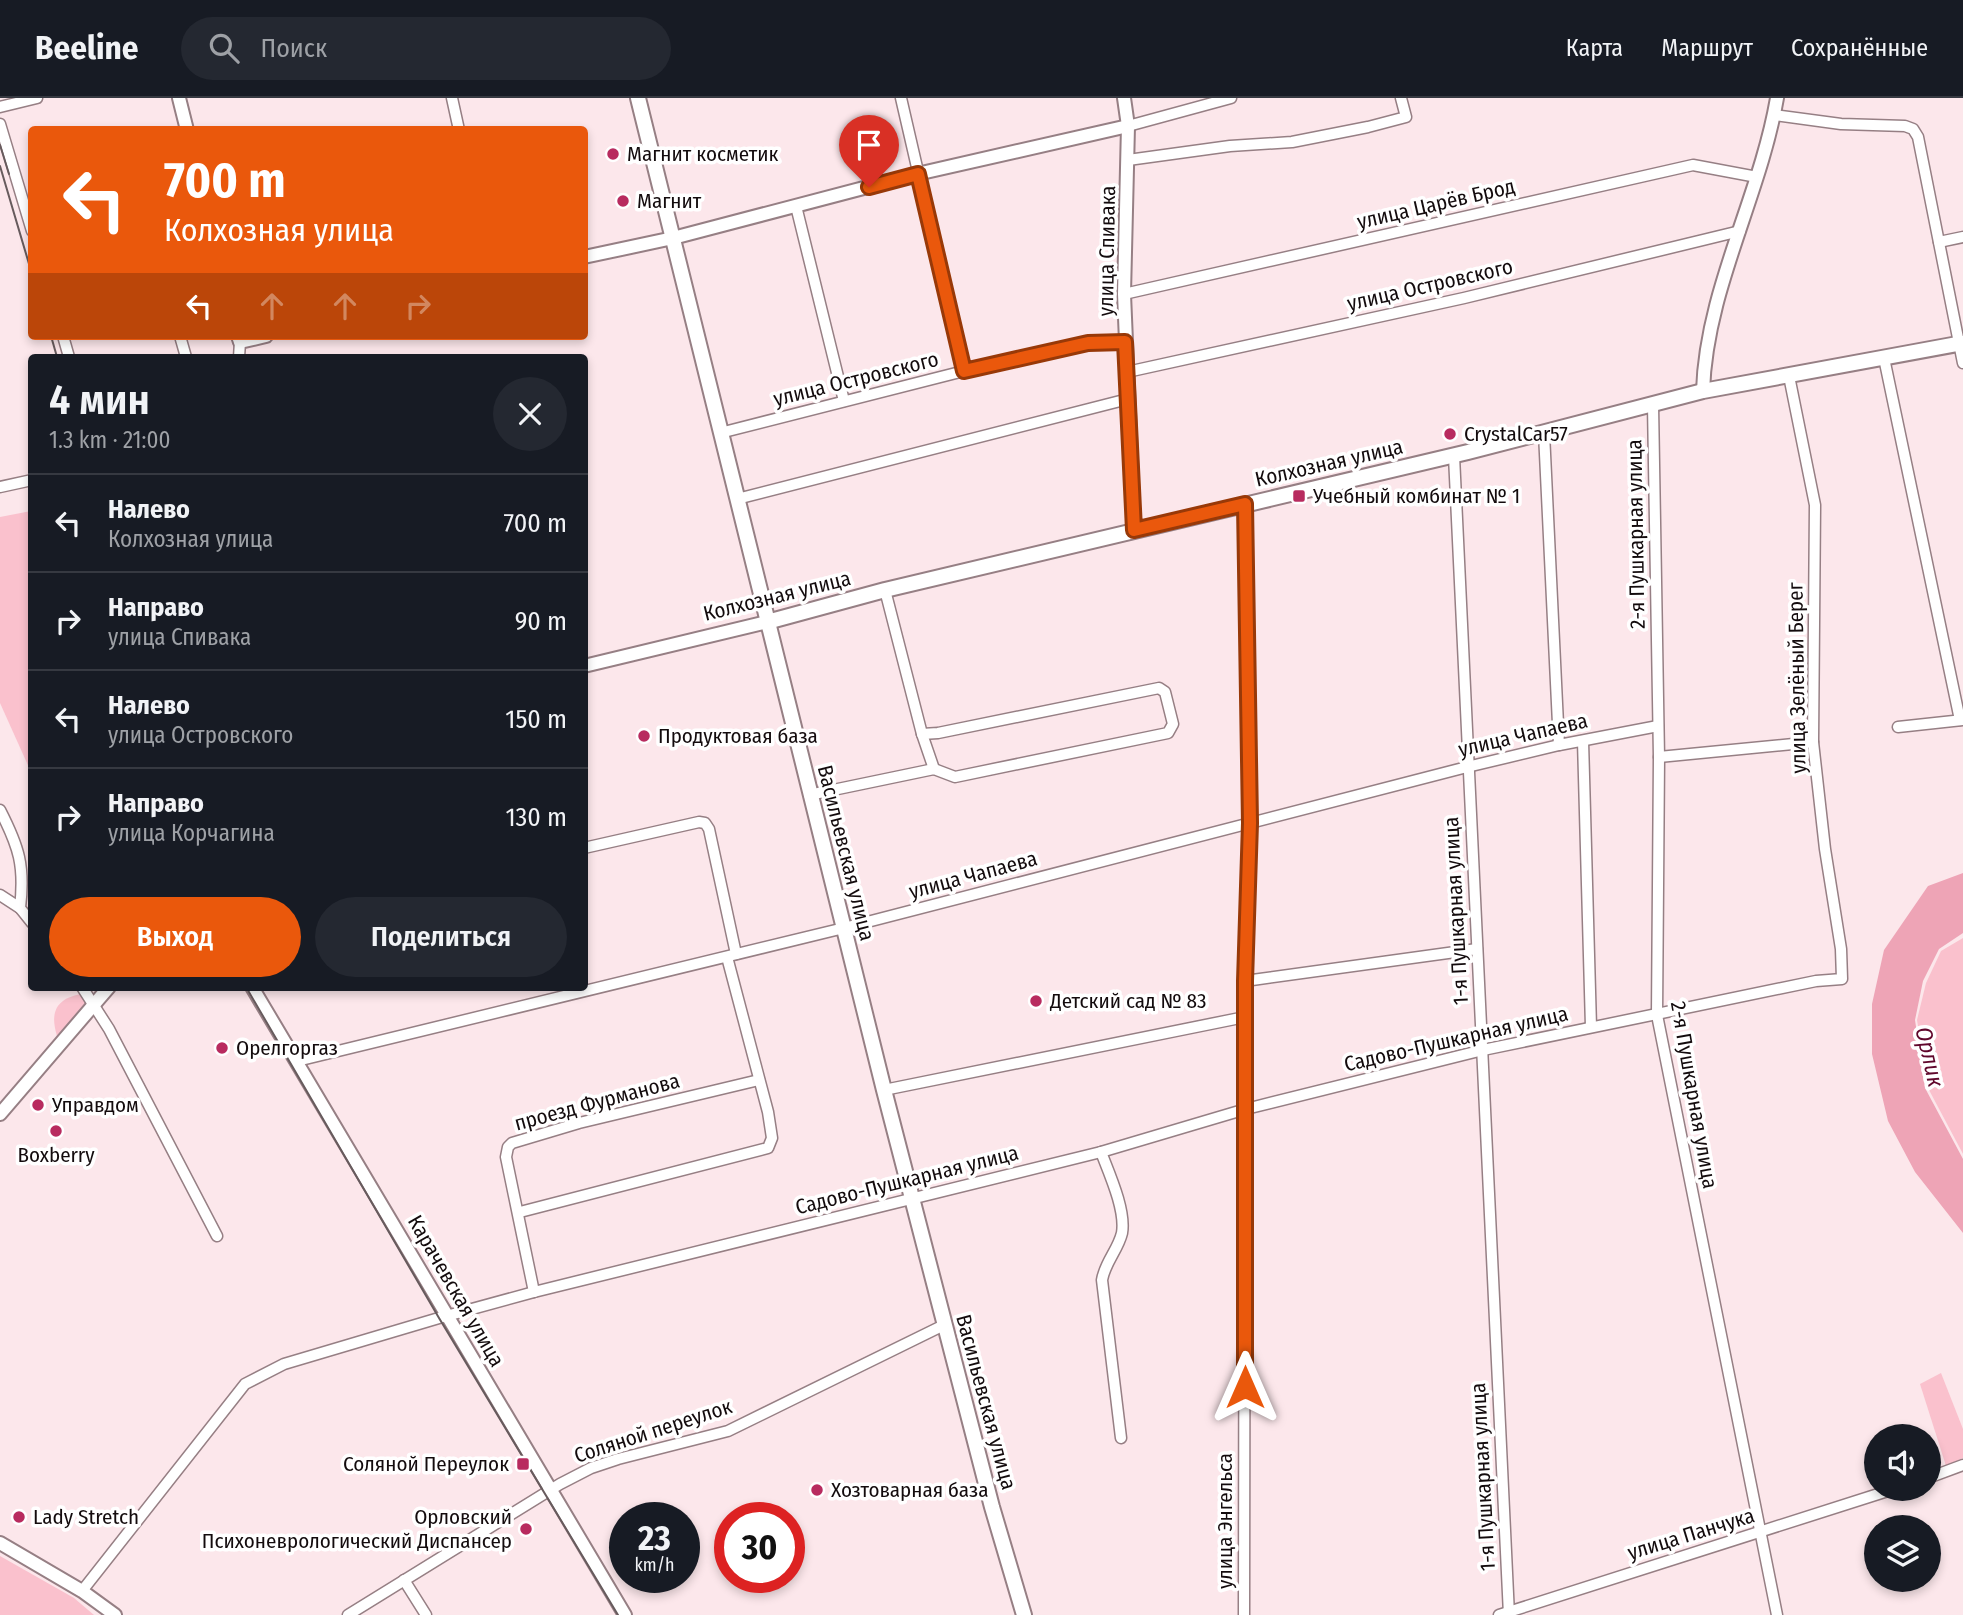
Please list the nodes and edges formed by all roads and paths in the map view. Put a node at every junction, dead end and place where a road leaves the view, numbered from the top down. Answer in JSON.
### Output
{"nodes":[{"id":1,"x":37,"y":98,"type":"edge"},
{"id":2,"x":179,"y":98,"type":"edge"},
{"id":3,"x":452,"y":98,"type":"edge"},
{"id":4,"x":638,"y":98,"type":"edge"},
{"id":5,"x":901,"y":98,"type":"edge"},
{"id":6,"x":1124,"y":98,"type":"edge"},
{"id":7,"x":1230,"y":98,"type":"edge"},
{"id":8,"x":1401,"y":98,"type":"edge"},
{"id":9,"x":1777,"y":98,"type":"edge"},
{"id":10,"x":0,"y":107,"type":"edge"},
{"id":11,"x":1774,"y":115,"type":"junction"},
{"id":12,"x":0,"y":124,"type":"edge"},
{"id":13,"x":186,"y":126,"type":"edge"},
{"id":14,"x":458,"y":126,"type":"edge"},
{"id":15,"x":1128,"y":126,"type":"junction"},
{"id":16,"x":1128,"y":160,"type":"junction"},
{"id":17,"x":918,"y":174,"type":"junction"},
{"id":18,"x":1757,"y":177,"type":"junction"},
{"id":19,"x":796,"y":206,"type":"junction"},
{"id":20,"x":28,"y":218,"type":"edge"},
{"id":21,"x":1740,"y":231,"type":"junction"},
{"id":22,"x":1963,"y":237,"type":"edge"},
{"id":23,"x":673,"y":238,"type":"junction"},
{"id":24,"x":1939,"y":242,"type":"junction"},
{"id":25,"x":588,"y":256,"type":"edge"},
{"id":26,"x":1125,"y":294,"type":"junction"},
{"id":27,"x":1125,"y":342,"type":"junction"},
{"id":28,"x":1961,"y":344,"type":"edge"},
{"id":29,"x":1884,"y":358,"type":"junction"},
{"id":30,"x":1963,"y":363,"type":"edge"},
{"id":31,"x":964,"y":371,"type":"junction"},
{"id":32,"x":1127,"y":372,"type":"junction"},
{"id":33,"x":1789,"y":376,"type":"junction"},
{"id":34,"x":1703,"y":391,"type":"junction"},
{"id":35,"x":1128,"y":400,"type":"junction"},
{"id":36,"x":844,"y":401,"type":"junction"},
{"id":37,"x":1653,"y":405,"type":"junction"},
{"id":38,"x":720,"y":433,"type":"junction"},
{"id":39,"x":1544,"y":433,"type":"junction"},
{"id":40,"x":1454,"y":456,"type":"junction"},
{"id":41,"x":28,"y":481,"type":"edge"},
{"id":42,"x":0,"y":487,"type":"edge"},
{"id":43,"x":737,"y":499,"type":"junction"},
{"id":44,"x":1245,"y":504,"type":"junction"},
{"id":45,"x":1134,"y":530,"type":"junction"},
{"id":46,"x":885,"y":590,"type":"junction"},
{"id":47,"x":767,"y":622,"type":"junction"},
{"id":48,"x":588,"y":665,"type":"edge"},
{"id":49,"x":1961,"y":720,"type":"edge"},
{"id":50,"x":1658,"y":726,"type":"junction"},
{"id":51,"x":1898,"y":727,"type":"dead end"},
{"id":52,"x":922,"y":734,"type":"junction"},
{"id":53,"x":1583,"y":741,"type":"junction"},
{"id":54,"x":1813,"y":742,"type":"junction"},
{"id":55,"x":1559,"y":746,"type":"junction"},
{"id":56,"x":1659,"y":757,"type":"junction"},
{"id":57,"x":1467,"y":767,"type":"junction"},
{"id":58,"x":934,"y":769,"type":"junction"},
{"id":59,"x":809,"y":795,"type":"junction"},
{"id":60,"x":0,"y":810,"type":"edge"},
{"id":61,"x":1250,"y":823,"type":"junction"},
{"id":62,"x":588,"y":847,"type":"edge"},
{"id":63,"x":0,"y":895,"type":"edge"},
{"id":64,"x":20,"y":908,"type":"junction"},
{"id":65,"x":28,"y":918,"type":"edge"},
{"id":66,"x":844,"y":928,"type":"junction"},
{"id":67,"x":1477,"y":949,"type":"junction"},
{"id":68,"x":731,"y":955,"type":"junction"},
{"id":69,"x":1842,"y":979,"type":"joint"},
{"id":70,"x":1245,"y":981,"type":"junction"},
{"id":71,"x":588,"y":990,"type":"edge"},
{"id":72,"x":85,"y":991,"type":"edge"},
{"id":73,"x":105,"y":991,"type":"edge"},
{"id":74,"x":255,"y":991,"type":"edge"},
{"id":75,"x":584,"y":991,"type":"edge"},
{"id":76,"x":94,"y":1003,"type":"junction"},
{"id":77,"x":1657,"y":1015,"type":"junction"},
{"id":78,"x":1245,"y":1017,"type":"junction"},
{"id":79,"x":1591,"y":1027,"type":"junction"},
{"id":80,"x":1483,"y":1050,"type":"junction"},
{"id":81,"x":297,"y":1061,"type":"junction"},
{"id":82,"x":759,"y":1080,"type":"junction"},
{"id":83,"x":884,"y":1090,"type":"junction"},
{"id":84,"x":1246,"y":1109,"type":"junction"},
{"id":85,"x":0,"y":1114,"type":"edge"},
{"id":86,"x":1101,"y":1152,"type":"junction"},
{"id":87,"x":912,"y":1199,"type":"junction"},
{"id":88,"x":520,"y":1212,"type":"junction"},
{"id":89,"x":216,"y":1236,"type":"dead end"},
{"id":90,"x":534,"y":1292,"type":"junction"},
{"id":91,"x":448,"y":1315,"type":"junction"},
{"id":92,"x":944,"y":1325,"type":"junction"},
{"id":93,"x":1121,"y":1438,"type":"dead end"},
{"id":94,"x":1963,"y":1465,"type":"edge"},
{"id":95,"x":1941,"y":1473,"type":"edge"},
{"id":96,"x":550,"y":1490,"type":"junction"},
{"id":97,"x":1864,"y":1499,"type":"edge"},
{"id":98,"x":1759,"y":1533,"type":"junction"},
{"id":99,"x":0,"y":1543,"type":"edge"},
{"id":100,"x":404,"y":1580,"type":"junction"},
{"id":101,"x":82,"y":1591,"type":"junction"},
{"id":102,"x":1506,"y":1614,"type":"edge"},
{"id":103,"x":115,"y":1615,"type":"edge"},
{"id":104,"x":348,"y":1615,"type":"edge"},
{"id":105,"x":426,"y":1615,"type":"edge"},
{"id":106,"x":625,"y":1615,"type":"edge"},
{"id":107,"x":1024,"y":1615,"type":"edge"},
{"id":108,"x":1244,"y":1615,"type":"edge"},
{"id":109,"x":1777,"y":1615,"type":"edge"}],
"edges":[{"from":1,"to":10,"type":"street"},
{"from":2,"to":13,"type":"street"},
{"from":3,"to":14,"type":"street"},
{"from":4,"to":23,"type":"main road","name":"Васильевская улица"},
{"from":5,"to":17,"type":"street"},
{"from":6,"to":15,"type":"street","name":"улица Спивака"},
{"from":7,"to":15,"type":"street"},
{"from":8,"to":16,"type":"street"},
{"from":9,"to":11,"type":"street"},
{"from":11,"to":18,"type":"street"},
{"from":11,"to":24,"type":"street"},
{"from":12,"to":20,"type":"street"},
{"from":15,"to":16,"type":"street","name":"улица Спивака"},
{"from":15,"to":17,"type":"street"},
{"from":16,"to":26,"type":"street","name":"улица Спивака"},
{"from":17,"to":19,"type":"street"},
{"from":17,"to":31,"type":"street"},
{"from":18,"to":21,"type":"street"},
{"from":18,"to":26,"type":"street","name":"улица Царёв Брод"},
{"from":19,"to":23,"type":"street"},
{"from":19,"to":36,"type":"street"},
{"from":21,"to":32,"type":"street","name":"улица Островского"},
{"from":21,"to":34,"type":"street"},
{"from":22,"to":24,"type":"street"},
{"from":23,"to":25,"type":"street"},
{"from":23,"to":38,"type":"main road","name":"Васильевская улица"},
{"from":24,"to":28,"type":"street"},
{"from":26,"to":27,"type":"street","name":"улица Спивака"},
{"from":27,"to":31,"type":"street","name":"улица Островского"},
{"from":27,"to":32,"type":"street","name":"улица Спивака"},
{"from":28,"to":29,"type":"main road","name":"Колхозная улица"},
{"from":28,"to":30,"type":"street"},
{"from":29,"to":33,"type":"main road","name":"Колхозная улица"},
{"from":29,"to":49,"type":"street"},
{"from":31,"to":36,"type":"street","name":"улица Островского"},
{"from":32,"to":35,"type":"street","name":"улица Спивака"},
{"from":33,"to":34,"type":"main road","name":"Колхозная улица"},
{"from":33,"to":54,"type":"street","name":"улица Зелёный Берег"},
{"from":34,"to":37,"type":"main road","name":"Колхозная улица"},
{"from":35,"to":43,"type":"street"},
{"from":35,"to":45,"type":"street","name":"улица Спивака"},
{"from":36,"to":38,"type":"street","name":"улица Островского"},
{"from":37,"to":39,"type":"main road","name":"Колхозная улица"},
{"from":37,"to":50,"type":"street","name":"2-я Пушкарная улица"},
{"from":38,"to":43,"type":"main road","name":"Васильевская улица"},
{"from":39,"to":40,"type":"main road","name":"Колхозная улица"},
{"from":39,"to":55,"type":"street"},
{"from":40,"to":44,"type":"main road","name":"Колхозная улица"},
{"from":40,"to":57,"type":"street","name":"1-я Пушкарная улица"},
{"from":41,"to":42,"type":"street"},
{"from":43,"to":47,"type":"main road","name":"Васильевская улица"},
{"from":44,"to":45,"type":"main road","name":"Колхозная улица"},
{"from":44,"to":61,"type":"street","name":"улица Энгельса"},
{"from":45,"to":46,"type":"main road","name":"Колхозная улица"},
{"from":46,"to":47,"type":"main road","name":"Колхозная улица"},
{"from":46,"to":52,"type":"street"},
{"from":47,"to":48,"type":"street","name":"Колхозная улица"},
{"from":47,"to":59,"type":"main road","name":"Васильевская улица"},
{"from":49,"to":51,"type":"street"},
{"from":50,"to":53,"type":"street","name":"улица Чапаева"},
{"from":50,"to":56,"type":"street","name":"2-я Пушкарная улица"},
{"from":52,"to":58,"type":"street"},
{"from":52,"to":58,"type":"street"},
{"from":53,"to":55,"type":"street","name":"улица Чапаева"},
{"from":53,"to":79,"type":"street"},
{"from":54,"to":56,"type":"street"},
{"from":54,"to":69,"type":"street","name":"улица Зелёный Берег"},
{"from":55,"to":57,"type":"street","name":"улица Чапаева"},
{"from":56,"to":77,"type":"street","name":"2-я Пушкарная улица"},
{"from":57,"to":61,"type":"street","name":"улица Чапаева"},
{"from":57,"to":67,"type":"street","name":"1-я Пушкарная улица"},
{"from":58,"to":59,"type":"street"},
{"from":59,"to":66,"type":"main road","name":"Васильевская улица"},
{"from":60,"to":64,"type":"street"},
{"from":61,"to":66,"type":"street","name":"улица Чапаева"},
{"from":61,"to":70,"type":"street","name":"улица Энгельса"},
{"from":62,"to":68,"type":"street"},
{"from":63,"to":64,"type":"street"},
{"from":64,"to":65,"type":"street"},
{"from":66,"to":68,"type":"street","name":"улица Чапаева"},
{"from":66,"to":83,"type":"main road","name":"Васильевская улица"},
{"from":67,"to":70,"type":"street"},
{"from":67,"to":80,"type":"street","name":"1-я Пушкарная улица"},
{"from":68,"to":71,"type":"street","name":"улица Чапаева"},
{"from":68,"to":82,"type":"street"},
{"from":69,"to":77,"type":"street","name":"Садово-Пушкарная улица"},
{"from":70,"to":78,"type":"street","name":"улица Энгельса"},
{"from":72,"to":76,"type":"street"},
{"from":73,"to":76,"type":"street"},
{"from":74,"to":81,"type":"street","name":"Карачевская улица"},
{"from":75,"to":81,"type":"street","name":"улица Чапаева"},
{"from":76,"to":85,"type":"street"},
{"from":76,"to":89,"type":"street"},
{"from":77,"to":79,"type":"street","name":"Садово-Пушкарная улица"},
{"from":77,"to":98,"type":"street","name":"2-я Пушкарная улица"},
{"from":78,"to":83,"type":"street"},
{"from":78,"to":84,"type":"street","name":"улица Энгельса"},
{"from":79,"to":80,"type":"street","name":"Садово-Пушкарная улица"},
{"from":80,"to":84,"type":"street","name":"Садово-Пушкарная улица"},
{"from":80,"to":102,"type":"street","name":"1-я Пушкарная улица"},
{"from":81,"to":91,"type":"street","name":"Карачевская улица"},
{"from":82,"to":88,"type":"street"},
{"from":82,"to":88,"type":"street","name":"проезд Фурманова"},
{"from":83,"to":87,"type":"main road","name":"Васильевская улица"},
{"from":84,"to":86,"type":"street","name":"Садово-Пушкарная улица"},
{"from":84,"to":108,"type":"street","name":"улица Энгельса"},
{"from":86,"to":87,"type":"street","name":"Садово-Пушкарная улица"},
{"from":86,"to":93,"type":"street"},
{"from":87,"to":90,"type":"street","name":"Садово-Пушкарная улица"},
{"from":87,"to":92,"type":"main road","name":"Васильевская улица"},
{"from":88,"to":90,"type":"street","name":"проезд Фурманова"},
{"from":90,"to":91,"type":"street","name":"Садово-Пушкарная улица"},
{"from":91,"to":96,"type":"street","name":"Карачевская улица"},
{"from":91,"to":101,"type":"street","name":"Садово-Пушкарная улица"},
{"from":92,"to":96,"type":"street","name":"Соляной переулок"},
{"from":92,"to":107,"type":"main road","name":"Васильевская улица"},
{"from":94,"to":95,"type":"street"},
{"from":96,"to":100,"type":"street","name":"Соляной переулок"},
{"from":96,"to":106,"type":"street","name":"Карачевская улица"},
{"from":97,"to":98,"type":"street","name":"улица Панчука"},
{"from":98,"to":102,"type":"street","name":"улица Панчука"},
{"from":98,"to":109,"type":"street","name":"2-я Пушкарная улица"},
{"from":99,"to":101,"type":"street"},
{"from":100,"to":104,"type":"street","name":"Соляной переулок"},
{"from":100,"to":105,"type":"street"},
{"from":101,"to":103,"type":"street"}]}
